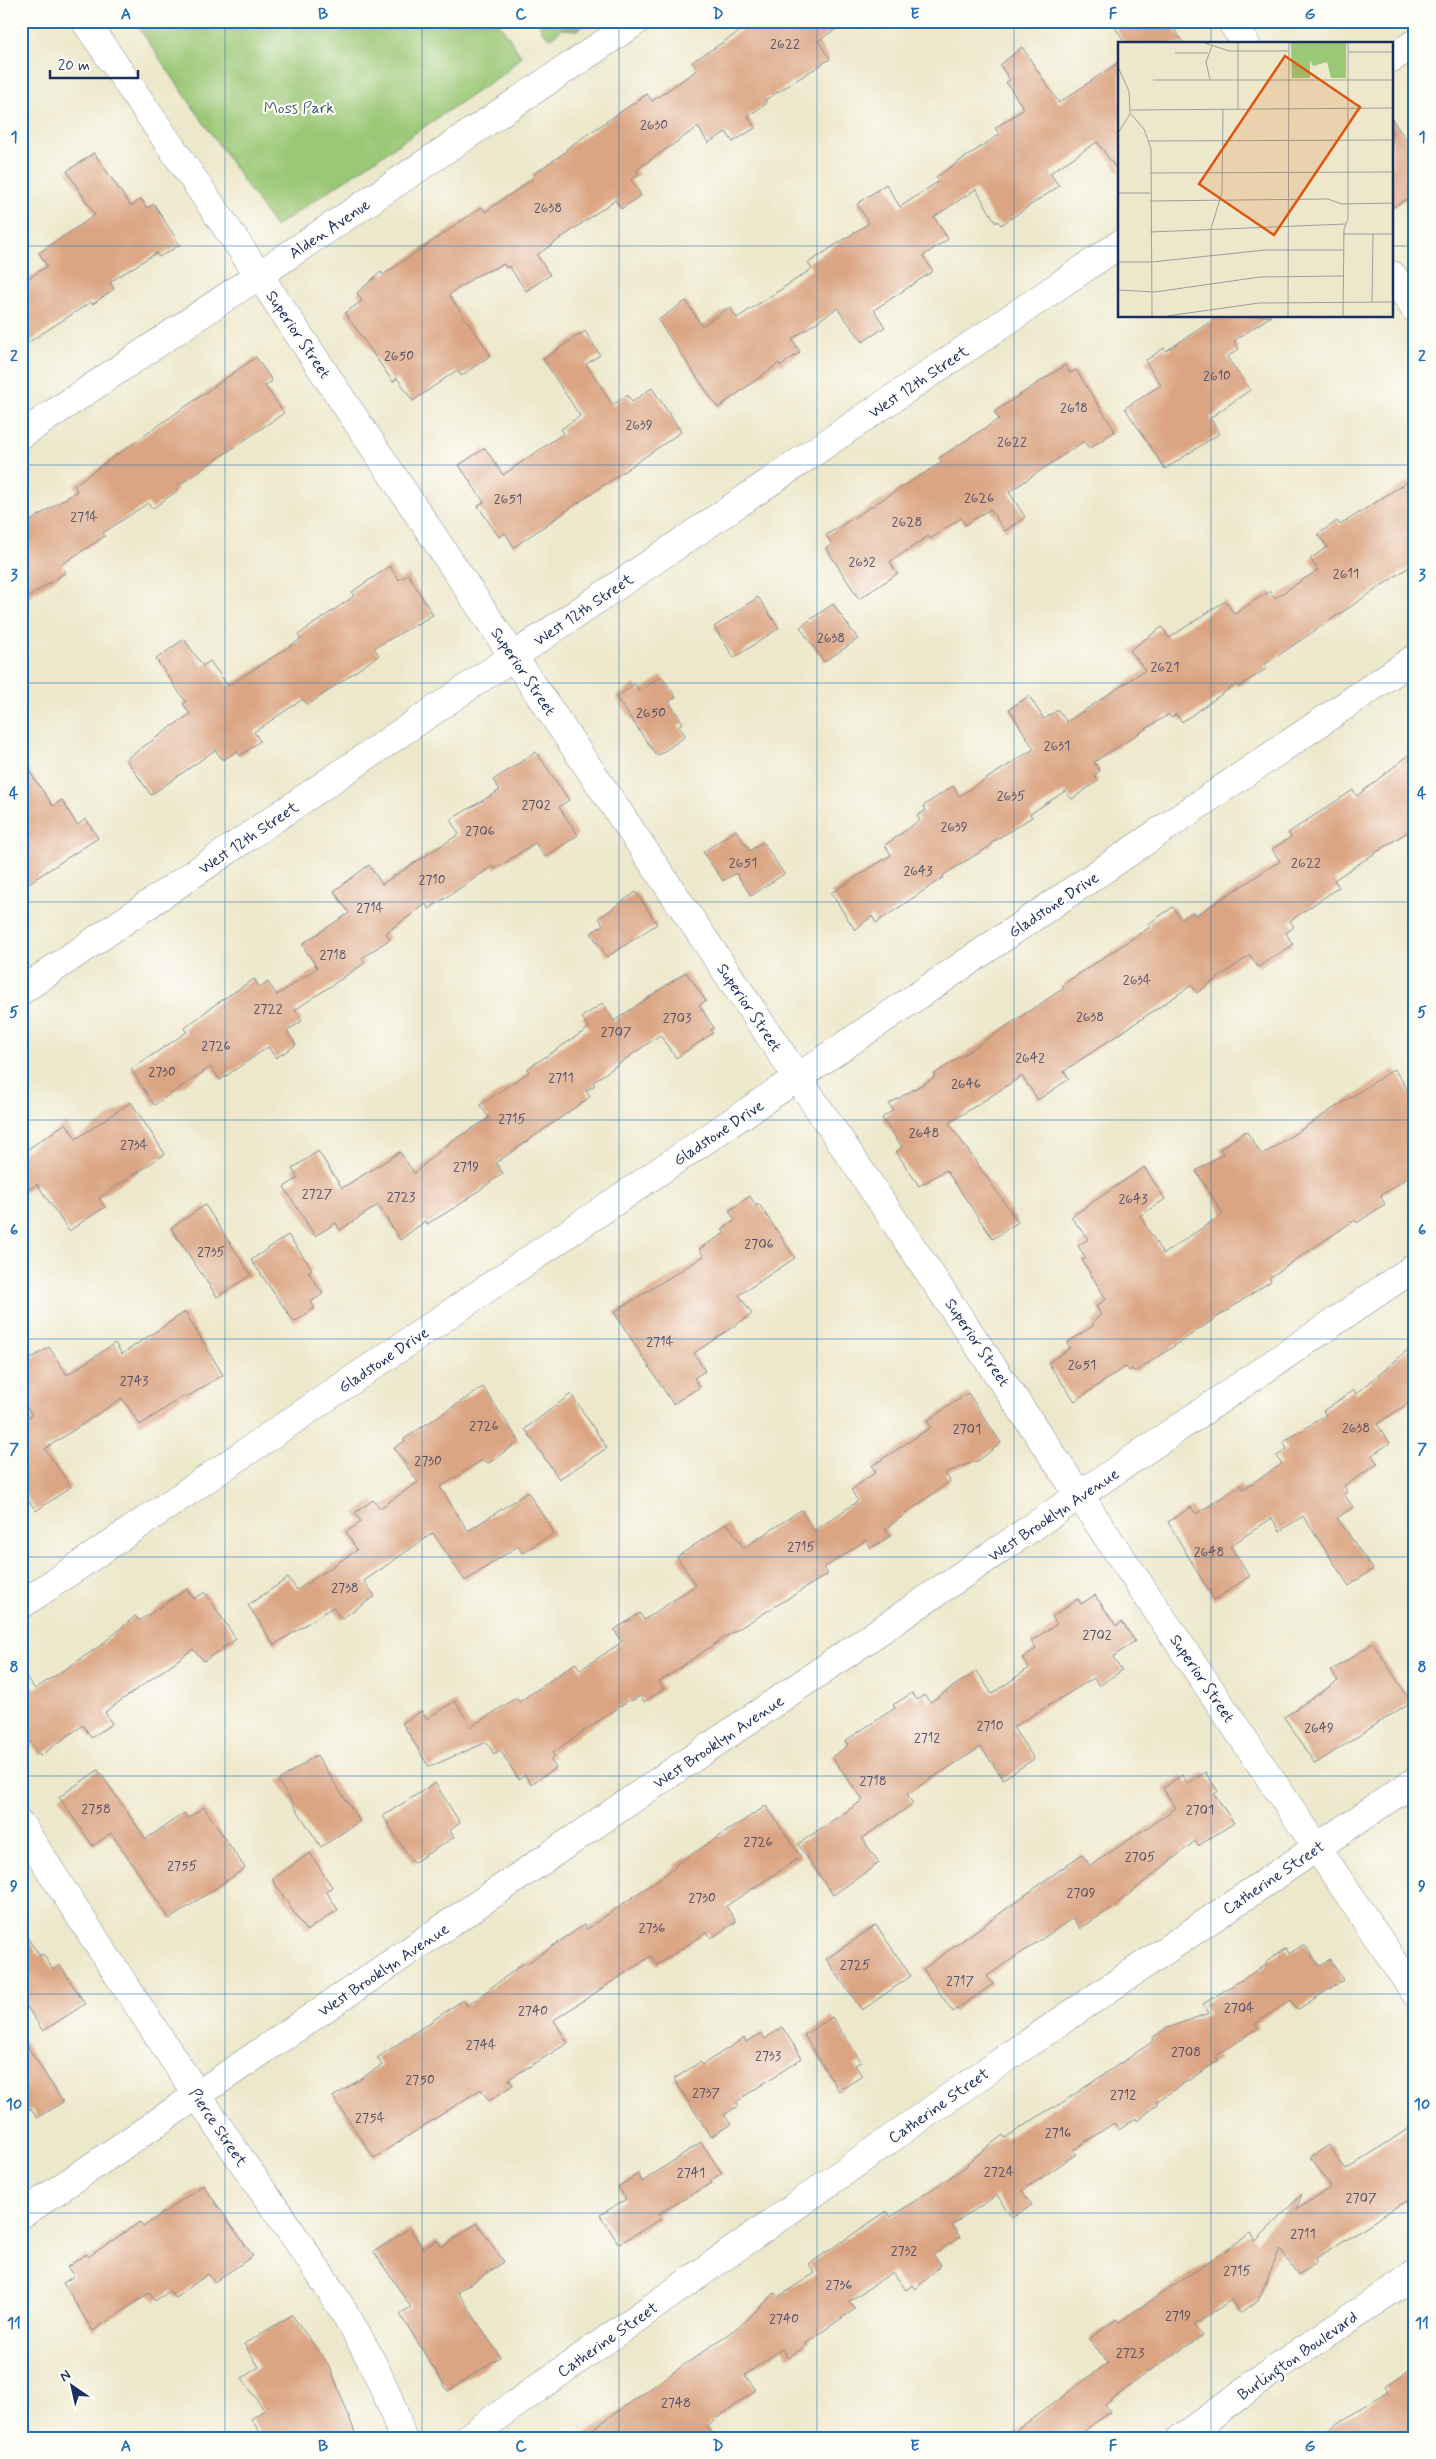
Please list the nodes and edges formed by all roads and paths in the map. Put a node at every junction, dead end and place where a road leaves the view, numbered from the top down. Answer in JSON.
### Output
{"nodes":[{"id":1,"x":85,"y":21,"type":"edge"},
{"id":2,"x":637,"y":21,"type":"edge"},
{"id":3,"x":1231,"y":21,"type":"edge"},
{"id":4,"x":1245,"y":42,"type":"edge"},
{"id":5,"x":1415,"y":43,"type":"edge"},
{"id":6,"x":1394,"y":57,"type":"edge"},
{"id":7,"x":1118,"y":245,"type":"edge"},
{"id":8,"x":260,"y":275,"type":"junction"},
{"id":9,"x":1394,"y":278,"type":"edge"},
{"id":10,"x":1415,"y":309,"type":"edge"},
{"id":11,"x":21,"y":435,"type":"edge"},
{"id":12,"x":514,"y":656,"type":"junction"},
{"id":13,"x":1415,"y":658,"type":"edge"},
{"id":14,"x":21,"y":992,"type":"edge"},
{"id":15,"x":798,"y":1078,"type":"junction"},
{"id":16,"x":1415,"y":1267,"type":"edge"},
{"id":17,"x":1081,"y":1495,"type":"junction"},
{"id":18,"x":21,"y":1605,"type":"edge"},
{"id":19,"x":1415,"y":1782,"type":"edge"},
{"id":20,"x":21,"y":1825,"type":"edge"},
{"id":21,"x":1316,"y":1848,"type":"junction"},
{"id":22,"x":1415,"y":1993,"type":"edge"},
{"id":23,"x":198,"y":2096,"type":"junction"},
{"id":24,"x":21,"y":2215,"type":"edge"},
{"id":25,"x":1415,"y":2274,"type":"edge"},
{"id":26,"x":402,"y":2438,"type":"edge"},
{"id":27,"x":467,"y":2438,"type":"edge"},
{"id":28,"x":1181,"y":2438,"type":"edge"}],
"edges":[{"from":1,"to":8,"type":"street","name":"Superior Street"},
{"from":2,"to":8,"type":"street","name":"Alden Avenue"},
{"from":3,"to":4,"type":"street"},
{"from":5,"to":6,"type":"street"},
{"from":7,"to":12,"type":"street","name":"West 12th Street"},
{"from":8,"to":11,"type":"street","name":"Alden Avenue"},
{"from":8,"to":12,"type":"street","name":"Superior Street"},
{"from":9,"to":10,"type":"street"},
{"from":12,"to":14,"type":"street","name":"West 12th Street"},
{"from":12,"to":15,"type":"street","name":"Superior Street"},
{"from":13,"to":15,"type":"street","name":"Gladstone Drive"},
{"from":15,"to":17,"type":"street","name":"Superior Street"},
{"from":15,"to":18,"type":"street","name":"Gladstone Drive"},
{"from":16,"to":17,"type":"street","name":"West Brooklyn Avenue"},
{"from":17,"to":21,"type":"street","name":"Superior Street"},
{"from":17,"to":23,"type":"street","name":"West Brooklyn Avenue"},
{"from":19,"to":21,"type":"street","name":"Catherine Street"},
{"from":20,"to":23,"type":"street","name":"Pierce Street"},
{"from":21,"to":22,"type":"street","name":"Superior Street"},
{"from":21,"to":27,"type":"street","name":"Catherine Street"},
{"from":23,"to":24,"type":"street","name":"West Brooklyn Avenue"},
{"from":23,"to":26,"type":"street","name":"Pierce Street"},
{"from":25,"to":28,"type":"street","name":"Burlington Boulevard"}]}
